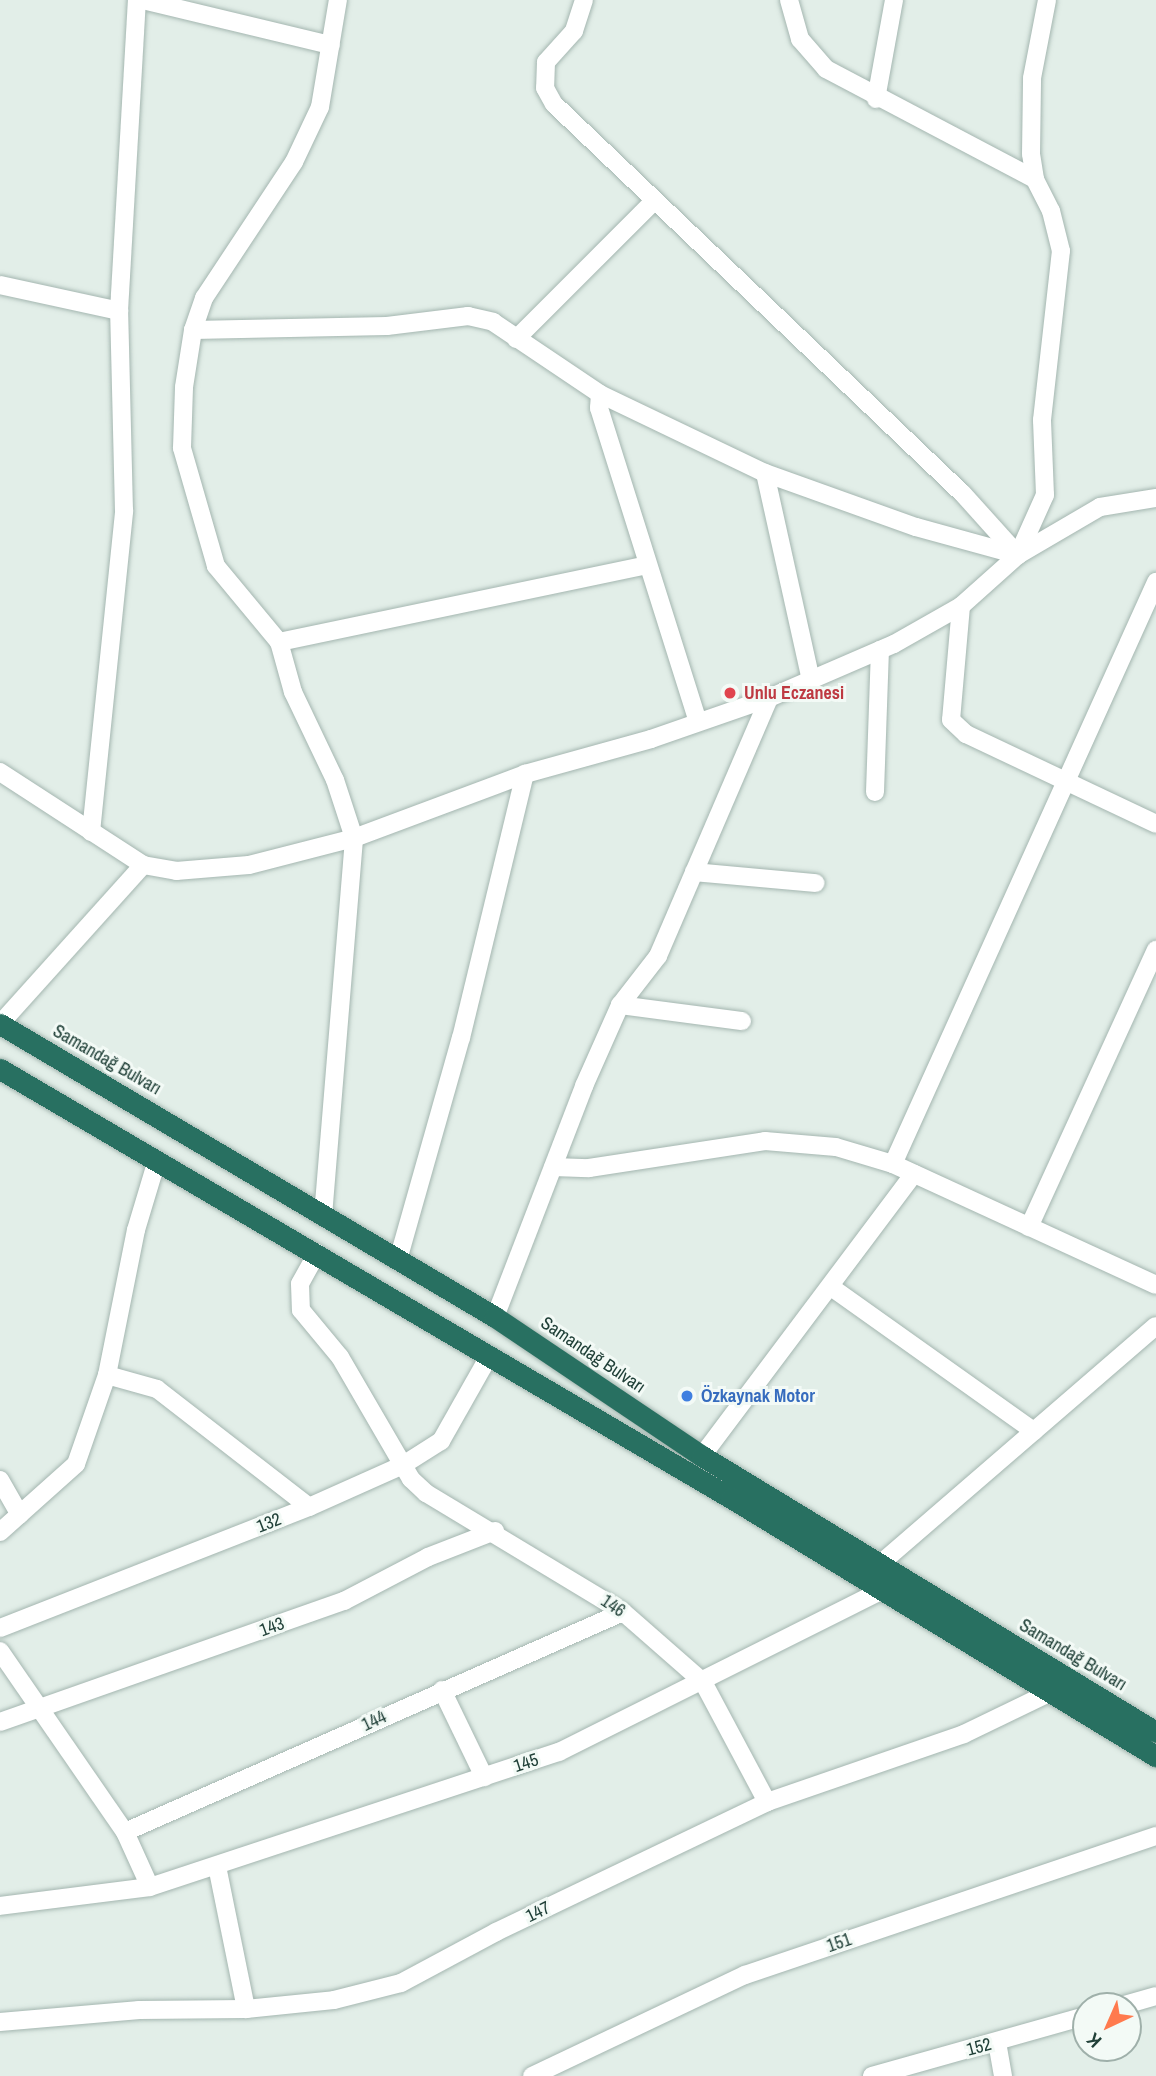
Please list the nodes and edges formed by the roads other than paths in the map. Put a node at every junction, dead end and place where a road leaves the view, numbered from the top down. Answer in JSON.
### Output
{"nodes":[{"id":1,"x":137,"y":0,"type":"edge"},
{"id":2,"x":143,"y":0,"type":"edge"},
{"id":3,"x":338,"y":0,"type":"edge"},
{"id":4,"x":584,"y":0,"type":"edge"},
{"id":5,"x":789,"y":0,"type":"edge"},
{"id":6,"x":894,"y":0,"type":"edge"},
{"id":7,"x":1047,"y":0,"type":"edge"},
{"id":8,"x":331,"y":46,"type":"junction"},
{"id":9,"x":876,"y":99,"type":"junction"},
{"id":10,"x":1035,"y":179,"type":"junction"},
{"id":11,"x":654,"y":201,"type":"junction"},
{"id":12,"x":0,"y":285,"type":"edge"},
{"id":13,"x":119,"y":312,"type":"junction"},
{"id":14,"x":193,"y":330,"type":"junction"},
{"id":15,"x":516,"y":339,"type":"junction"},
{"id":16,"x":600,"y":394,"type":"junction"},
{"id":17,"x":765,"y":473,"type":"junction"},
{"id":18,"x":1156,"y":498,"type":"edge"},
{"id":19,"x":1018,"y":555,"type":"junction"},
{"id":20,"x":647,"y":565,"type":"junction"},
{"id":21,"x":1156,"y":582,"type":"edge"},
{"id":22,"x":961,"y":606,"type":"junction"},
{"id":23,"x":279,"y":642,"type":"junction"},
{"id":24,"x":880,"y":650,"type":"junction"},
{"id":25,"x":811,"y":680,"type":"junction"},
{"id":26,"x":769,"y":698,"type":"junction"},
{"id":27,"x":698,"y":723,"type":"junction"},
{"id":28,"x":0,"y":772,"type":"edge"},
{"id":29,"x":525,"y":774,"type":"junction"},
{"id":30,"x":1064,"y":782,"type":"junction"},
{"id":31,"x":874,"y":792,"type":"dead end"},
{"id":32,"x":1156,"y":824,"type":"edge"},
{"id":33,"x":91,"y":832,"type":"junction"},
{"id":34,"x":354,"y":838,"type":"junction"},
{"id":35,"x":144,"y":865,"type":"junction"},
{"id":36,"x":694,"y":872,"type":"junction"},
{"id":37,"x":816,"y":883,"type":"dead end"},
{"id":38,"x":1156,"y":950,"type":"edge"},
{"id":39,"x":620,"y":1006,"type":"junction"},
{"id":40,"x":742,"y":1021,"type":"dead end"},
{"id":41,"x":0,"y":1024,"type":"edge"},
{"id":42,"x":0,"y":1069,"type":"edge"},
{"id":43,"x":157,"y":1160,"type":"junction"},
{"id":44,"x":893,"y":1164,"type":"junction"},
{"id":45,"x":553,"y":1167,"type":"junction"},
{"id":46,"x":914,"y":1174,"type":"junction"},
{"id":47,"x":323,"y":1216,"type":"junction"},
{"id":48,"x":1029,"y":1227,"type":"junction"},
{"id":49,"x":317,"y":1253,"type":"junction"},
{"id":50,"x":398,"y":1260,"type":"junction"},
{"id":51,"x":1156,"y":1285,"type":"edge"},
{"id":52,"x":831,"y":1287,"type":"junction"},
{"id":53,"x":495,"y":1317,"type":"junction"},
{"id":54,"x":1156,"y":1326,"type":"edge"},
{"id":55,"x":489,"y":1356,"type":"junction"},
{"id":56,"x":107,"y":1375,"type":"junction"},
{"id":57,"x":1034,"y":1431,"type":"junction"},
{"id":58,"x":702,"y":1456,"type":"junction"},
{"id":59,"x":403,"y":1465,"type":"junction"},
{"id":60,"x":0,"y":1480,"type":"edge"},
{"id":61,"x":309,"y":1507,"type":"junction"},
{"id":62,"x":20,"y":1515,"type":"junction"},
{"id":63,"x":495,"y":1531,"type":"junction"},
{"id":64,"x":0,"y":1532,"type":"edge"},
{"id":65,"x":880,"y":1564,"type":"junction"},
{"id":66,"x":883,"y":1590,"type":"junction"},
{"id":67,"x":623,"y":1612,"type":"junction"},
{"id":68,"x":0,"y":1628,"type":"edge"},
{"id":69,"x":0,"y":1651,"type":"edge"},
{"id":70,"x":703,"y":1682,"type":"junction"},
{"id":71,"x":442,"y":1690,"type":"junction"},
{"id":72,"x":1052,"y":1692,"type":"junction"},
{"id":73,"x":43,"y":1709,"type":"junction"},
{"id":74,"x":0,"y":1722,"type":"edge"},
{"id":75,"x":1156,"y":1732,"type":"edge"},
{"id":76,"x":1156,"y":1756,"type":"edge"},
{"id":77,"x":484,"y":1777,"type":"junction"},
{"id":78,"x":768,"y":1802,"type":"junction"},
{"id":79,"x":125,"y":1832,"type":"junction"},
{"id":80,"x":1156,"y":1836,"type":"edge"},
{"id":81,"x":217,"y":1866,"type":"junction"},
{"id":82,"x":149,"y":1887,"type":"junction"},
{"id":83,"x":0,"y":1906,"type":"edge"},
{"id":84,"x":246,"y":2009,"type":"junction"},
{"id":85,"x":1072,"y":2020,"type":"edge"},
{"id":86,"x":0,"y":2022,"type":"edge"},
{"id":87,"x":997,"y":2042,"type":"junction"},
{"id":88,"x":532,"y":2076,"type":"edge"},
{"id":89,"x":872,"y":2076,"type":"edge"},
{"id":90,"x":1003,"y":2076,"type":"edge"}],
"edges":[{"from":1,"to":13,"type":"street"},
{"from":2,"to":8,"type":"street"},
{"from":3,"to":8,"type":"street"},
{"from":4,"to":11,"type":"street"},
{"from":5,"to":9,"type":"street"},
{"from":6,"to":9,"type":"street"},
{"from":7,"to":10,"type":"street"},
{"from":8,"to":14,"type":"street"},
{"from":9,"to":10,"type":"street"},
{"from":10,"to":19,"type":"street"},
{"from":11,"to":15,"type":"street"},
{"from":11,"to":19,"type":"street"},
{"from":12,"to":13,"type":"street"},
{"from":13,"to":33,"type":"street"},
{"from":14,"to":15,"type":"street"},
{"from":14,"to":23,"type":"street"},
{"from":15,"to":16,"type":"street"},
{"from":16,"to":17,"type":"street"},
{"from":16,"to":20,"type":"street"},
{"from":17,"to":19,"type":"street"},
{"from":17,"to":25,"type":"street"},
{"from":18,"to":19,"type":"street"},
{"from":19,"to":22,"type":"street"},
{"from":20,"to":23,"type":"street"},
{"from":20,"to":27,"type":"street"},
{"from":21,"to":30,"type":"street"},
{"from":22,"to":24,"type":"street"},
{"from":22,"to":30,"type":"street"},
{"from":23,"to":34,"type":"street"},
{"from":24,"to":25,"type":"street"},
{"from":24,"to":31,"type":"street"},
{"from":25,"to":26,"type":"street"},
{"from":26,"to":27,"type":"street"},
{"from":26,"to":36,"type":"street"},
{"from":27,"to":29,"type":"street"},
{"from":28,"to":33,"type":"street"},
{"from":29,"to":34,"type":"street"},
{"from":29,"to":50,"type":"street"},
{"from":30,"to":32,"type":"street"},
{"from":30,"to":44,"type":"street"},
{"from":33,"to":35,"type":"street"},
{"from":34,"to":35,"type":"street"},
{"from":34,"to":47,"type":"street"},
{"from":35,"to":41,"type":"street"},
{"from":36,"to":37,"type":"street"},
{"from":36,"to":39,"type":"street"},
{"from":38,"to":48,"type":"street"},
{"from":39,"to":40,"type":"street"},
{"from":39,"to":45,"type":"street"},
{"from":41,"to":47,"type":"highway","name":"Samandağ Bulvarı"},
{"from":42,"to":43,"type":"highway"},
{"from":43,"to":49,"type":"highway"},
{"from":43,"to":56,"type":"street"},
{"from":44,"to":45,"type":"street"},
{"from":44,"to":46,"type":"street"},
{"from":45,"to":53,"type":"street"},
{"from":46,"to":48,"type":"street"},
{"from":46,"to":52,"type":"street"},
{"from":47,"to":50,"type":"highway","name":"Samandağ Bulvarı"},
{"from":48,"to":51,"type":"street"},
{"from":49,"to":55,"type":"highway"},
{"from":49,"to":59,"type":"street","name":"146"},
{"from":50,"to":53,"type":"highway","name":"Samandağ Bulvarı"},
{"from":52,"to":57,"type":"street"},
{"from":52,"to":58,"type":"street"},
{"from":53,"to":58,"type":"highway","name":"Samandağ Bulvarı"},
{"from":54,"to":57,"type":"street"},
{"from":55,"to":59,"type":"street","name":"132"},
{"from":55,"to":66,"type":"highway"},
{"from":56,"to":61,"type":"street"},
{"from":56,"to":62,"type":"street"},
{"from":57,"to":65,"type":"street"},
{"from":58,"to":65,"type":"highway","name":"Samandağ Bulvarı"},
{"from":59,"to":61,"type":"street","name":"132"},
{"from":59,"to":63,"type":"street","name":"146"},
{"from":60,"to":62,"type":"street"},
{"from":61,"to":68,"type":"street","name":"132"},
{"from":62,"to":64,"type":"street"},
{"from":63,"to":67,"type":"street","name":"146"},
{"from":63,"to":73,"type":"street","name":"143"},
{"from":65,"to":75,"type":"highway","name":"Samandağ Bulvarı"},
{"from":66,"to":70,"type":"street","name":"145"},
{"from":66,"to":72,"type":"highway"},
{"from":67,"to":70,"type":"street","name":"146"},
{"from":67,"to":71,"type":"street","name":"144"},
{"from":69,"to":73,"type":"street"},
{"from":70,"to":77,"type":"street","name":"145"},
{"from":70,"to":78,"type":"street","name":"146"},
{"from":71,"to":77,"type":"street"},
{"from":71,"to":79,"type":"street","name":"144"},
{"from":72,"to":76,"type":"highway"},
{"from":72,"to":78,"type":"street","name":"147"},
{"from":73,"to":74,"type":"street","name":"143"},
{"from":73,"to":79,"type":"street"},
{"from":77,"to":81,"type":"street","name":"145"},
{"from":78,"to":84,"type":"street","name":"147"},
{"from":79,"to":82,"type":"street"},
{"from":80,"to":88,"type":"street","name":"151"},
{"from":81,"to":82,"type":"street","name":"145"},
{"from":81,"to":84,"type":"street"},
{"from":82,"to":83,"type":"street","name":"145"},
{"from":84,"to":86,"type":"street","name":"147"},
{"from":85,"to":87,"type":"street","name":"152"},
{"from":87,"to":89,"type":"street","name":"152"},
{"from":87,"to":90,"type":"street"}]}
